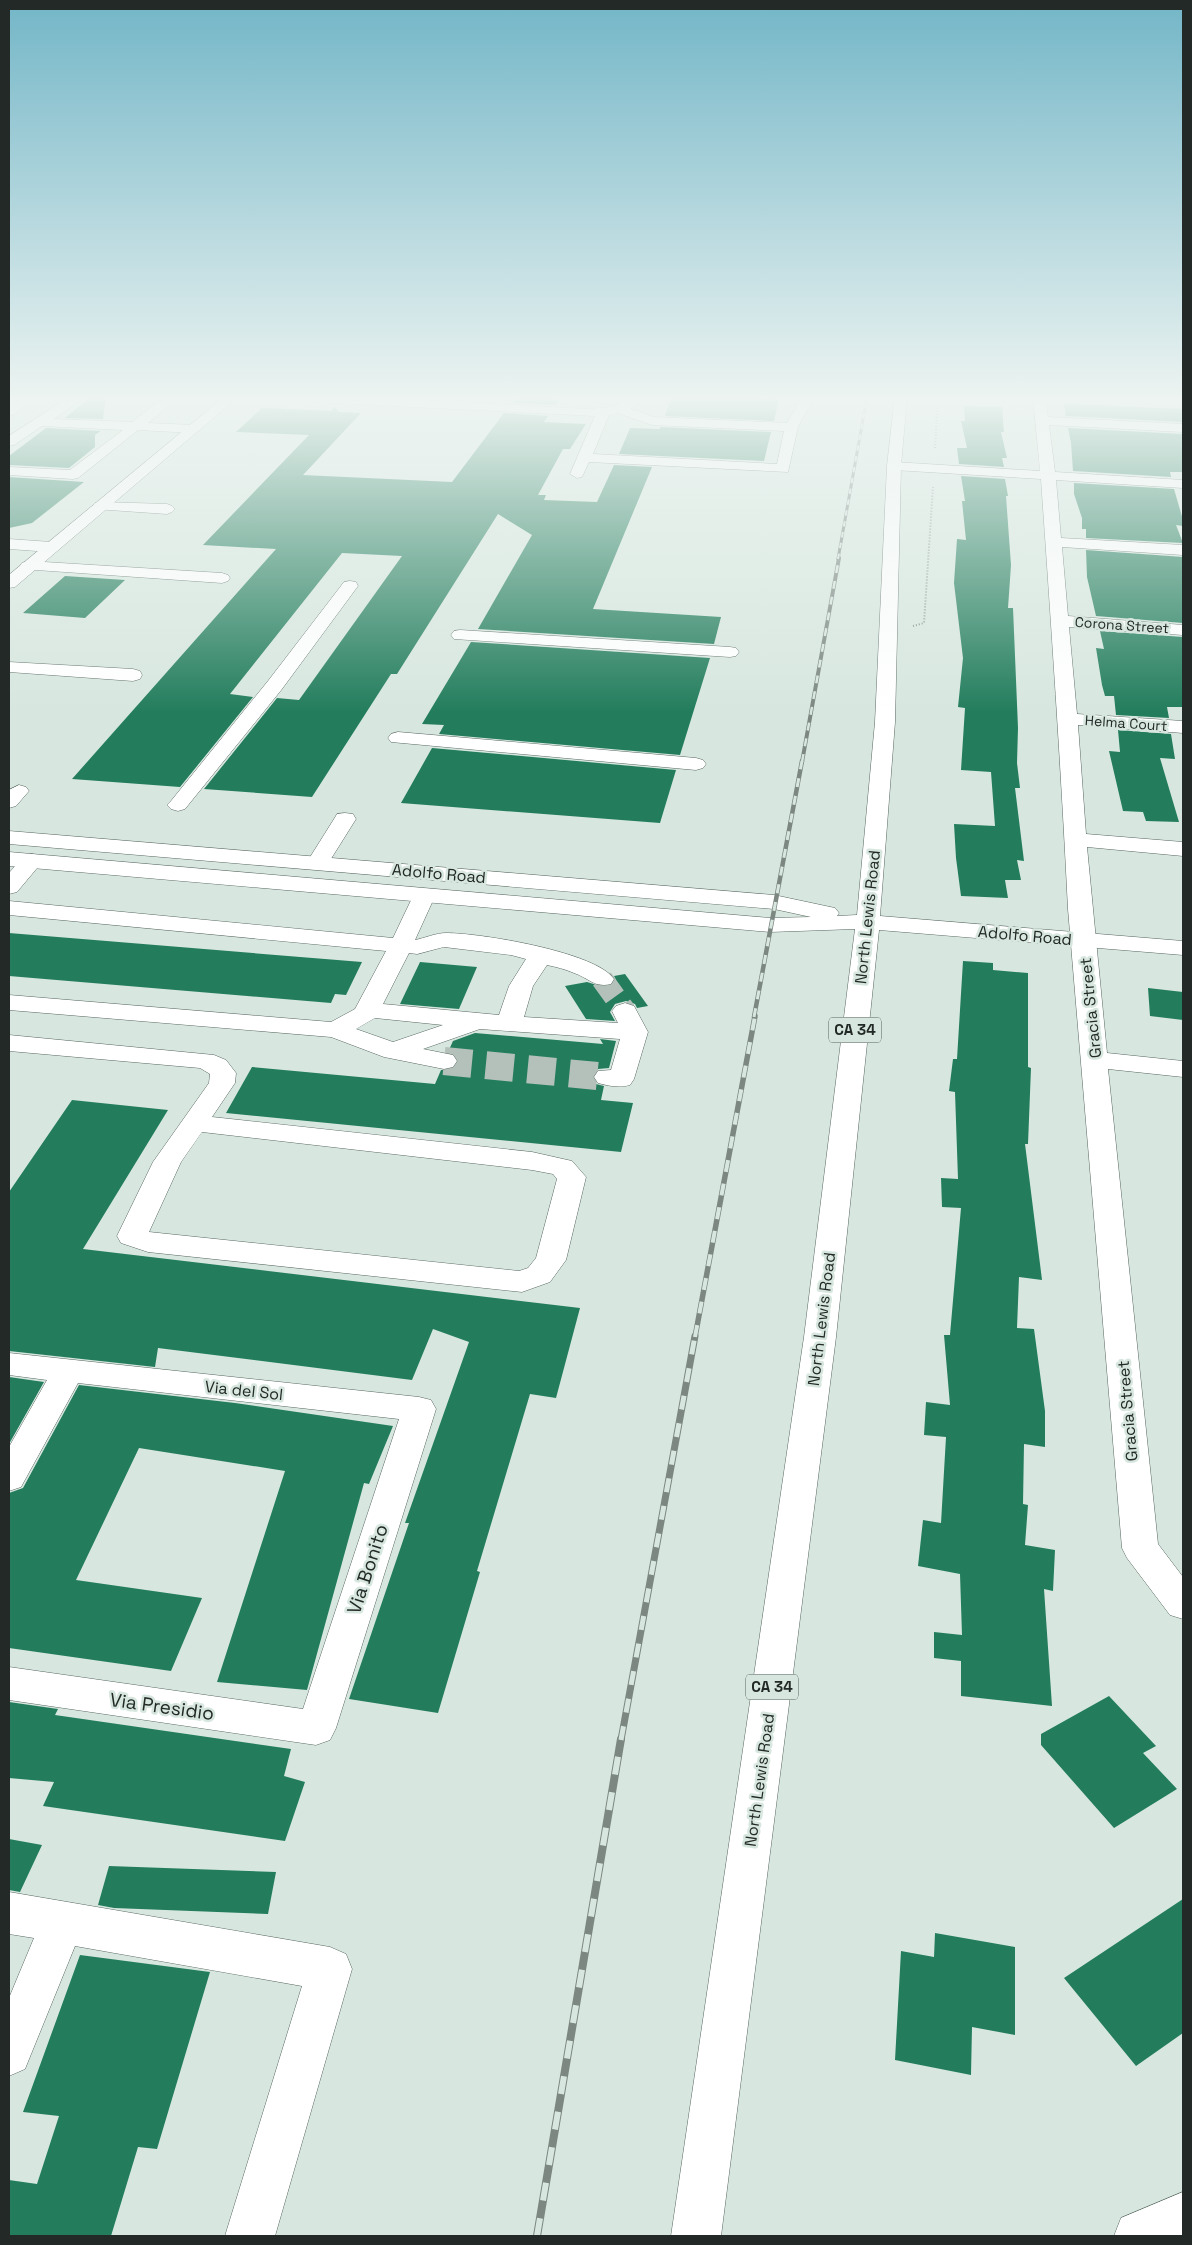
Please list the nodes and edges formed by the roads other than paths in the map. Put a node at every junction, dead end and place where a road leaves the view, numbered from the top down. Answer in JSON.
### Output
{"nodes":[{"id":1,"x":105,"y":502,"type":"edge"},
{"id":2,"x":162,"y":502,"type":"edge"},
{"id":3,"x":893,"y":502,"type":"edge"},
{"id":4,"x":1050,"y":502,"type":"edge"},
{"id":5,"x":100,"y":506,"type":"junction"},
{"id":6,"x":1053,"y":542,"type":"junction"},
{"id":7,"x":9,"y":544,"type":"edge"},
{"id":8,"x":51,"y":547,"type":"junction"},
{"id":9,"x":1183,"y":550,"type":"edge"},
{"id":10,"x":32,"y":563,"type":"junction"},
{"id":11,"x":222,"y":578,"type":"dead end"},
{"id":12,"x":9,"y":583,"type":"edge"},
{"id":13,"x":350,"y":586,"type":"dead end"},
{"id":14,"x":1060,"y":621,"type":"junction"},
{"id":15,"x":1183,"y":630,"type":"edge"},
{"id":16,"x":460,"y":635,"type":"dead end"},
{"id":17,"x":730,"y":652,"type":"dead end"},
{"id":18,"x":9,"y":667,"type":"edge"},
{"id":19,"x":133,"y":675,"type":"dead end"},
{"id":20,"x":1068,"y":719,"type":"junction"},
{"id":21,"x":1183,"y":727,"type":"edge"},
{"id":22,"x":398,"y":738,"type":"dead end"},
{"id":23,"x":696,"y":764,"type":"dead end"},
{"id":24,"x":178,"y":804,"type":"dead end"},
{"id":25,"x":345,"y":819,"type":"dead end"},
{"id":26,"x":9,"y":837,"type":"edge"},
{"id":27,"x":1074,"y":839,"type":"junction"},
{"id":28,"x":1183,"y":849,"type":"edge"},
{"id":29,"x":9,"y":859,"type":"edge"},
{"id":30,"x":32,"y":861,"type":"junction"},
{"id":31,"x":318,"y":862,"type":"junction"},
{"id":32,"x":9,"y":887,"type":"edge"},
{"id":33,"x":424,"y":896,"type":"junction"},
{"id":34,"x":9,"y":908,"type":"edge"},
{"id":35,"x":868,"y":922,"type":"junction"},
{"id":36,"x":1083,"y":940,"type":"junction"},
{"id":37,"x":409,"y":946,"type":"junction"},
{"id":38,"x":1183,"y":948,"type":"edge"},
{"id":39,"x":541,"y":955,"type":"junction"},
{"id":40,"x":602,"y":979,"type":"tunnel mouth"},
{"id":41,"x":521,"y":986,"type":"junction"},
{"id":42,"x":9,"y":1003,"type":"edge"},
{"id":43,"x":368,"y":1010,"type":"junction"},
{"id":44,"x":479,"y":1021,"type":"junction"},
{"id":45,"x":509,"y":1024,"type":"junction"},
{"id":46,"x":335,"y":1030,"type":"junction"},
{"id":47,"x":9,"y":1043,"type":"edge"},
{"id":48,"x":393,"y":1051,"type":"junction"},
{"id":49,"x":1095,"y":1060,"type":"junction"},
{"id":50,"x":444,"y":1061,"type":"tunnel mouth"},
{"id":51,"x":1183,"y":1069,"type":"edge"},
{"id":52,"x":607,"y":1077,"type":"tunnel mouth"},
{"id":53,"x":194,"y":1123,"type":"junction"},
{"id":54,"x":9,"y":1364,"type":"edge"},
{"id":55,"x":68,"y":1370,"type":"junction"},
{"id":56,"x":419,"y":1409,"type":"joint"},
{"id":57,"x":9,"y":1478,"type":"edge"},
{"id":58,"x":1183,"y":1604,"type":"edge"},
{"id":59,"x":9,"y":1683,"type":"edge"},
{"id":60,"x":316,"y":1728,"type":"joint"},
{"id":61,"x":9,"y":1913,"type":"edge"},
{"id":62,"x":63,"y":1922,"type":"junction"},
{"id":63,"x":9,"y":2053,"type":"edge"},
{"id":64,"x":1183,"y":2216,"type":"edge"},
{"id":65,"x":250,"y":2236,"type":"edge"},
{"id":66,"x":696,"y":2236,"type":"edge"},
{"id":67,"x":1139,"y":2236,"type":"edge"}],
"edges":[{"from":1,"to":5,"type":"main road"},
{"from":2,"to":5,"type":"main road"},
{"from":3,"to":35,"type":"main road","name":"North Lewis Road","number":"CA 34"},
{"from":4,"to":6,"type":"main road","name":"Gracia Street"},
{"from":5,"to":8,"type":"main road"},
{"from":6,"to":9,"type":"main road"},
{"from":6,"to":14,"type":"main road","name":"Gracia Street"},
{"from":7,"to":8,"type":"main road"},
{"from":8,"to":10,"type":"main road"},
{"from":10,"to":11,"type":"main road"},
{"from":10,"to":12,"type":"main road"},
{"from":13,"to":24,"type":"main road"},
{"from":14,"to":15,"type":"main road","name":"Corona Street"},
{"from":14,"to":20,"type":"main road","name":"Gracia Street"},
{"from":16,"to":17,"type":"main road"},
{"from":18,"to":19,"type":"main road"},
{"from":20,"to":21,"type":"main road","name":"Helma Court"},
{"from":20,"to":27,"type":"main road","name":"Gracia Street"},
{"from":22,"to":23,"type":"main road"},
{"from":25,"to":31,"type":"main road"},
{"from":26,"to":31,"type":"main road","name":"Adolfo Road"},
{"from":27,"to":28,"type":"main road"},
{"from":27,"to":36,"type":"main road","name":"Gracia Street"},
{"from":29,"to":30,"type":"main road","name":"Adolfo Road"},
{"from":30,"to":32,"type":"main road"},
{"from":30,"to":33,"type":"main road","name":"Adolfo Road"},
{"from":31,"to":35,"type":"main road","name":"Adolfo Road"},
{"from":33,"to":35,"type":"main road","name":"Adolfo Road"},
{"from":33,"to":37,"type":"main road"},
{"from":34,"to":37,"type":"main road"},
{"from":35,"to":36,"type":"main road","name":"Adolfo Road"},
{"from":35,"to":66,"type":"main road","name":"North Lewis Road","number":"CA 34"},
{"from":36,"to":38,"type":"main road","name":"Adolfo Road"},
{"from":36,"to":49,"type":"main road","name":"Gracia Street"},
{"from":37,"to":39,"type":"main road"},
{"from":37,"to":41,"type":"main road"},
{"from":37,"to":43,"type":"main road"},
{"from":39,"to":40,"type":"main road"},
{"from":39,"to":41,"type":"main road"},
{"from":41,"to":45,"type":"main road"},
{"from":42,"to":46,"type":"main road"},
{"from":43,"to":44,"type":"main road"},
{"from":43,"to":46,"type":"main road"},
{"from":44,"to":45,"type":"main road"},
{"from":44,"to":48,"type":"main road"},
{"from":45,"to":52,"type":"main road"},
{"from":46,"to":48,"type":"main road"},
{"from":47,"to":53,"type":"main road"},
{"from":48,"to":50,"type":"main road"},
{"from":49,"to":51,"type":"main road"},
{"from":49,"to":58,"type":"main road","name":"Gracia Street"},
{"from":53,"to":53,"type":"main road"},
{"from":54,"to":55,"type":"main road","name":"Via del Sol"},
{"from":55,"to":56,"type":"main road","name":"Via del Sol"},
{"from":55,"to":57,"type":"main road"},
{"from":56,"to":60,"type":"main road","name":"Via Bonito"},
{"from":59,"to":60,"type":"main road","name":"Via Presidio"},
{"from":61,"to":62,"type":"main road"},
{"from":62,"to":63,"type":"main road"},
{"from":62,"to":65,"type":"main road"},
{"from":64,"to":67,"type":"main road"}]}
